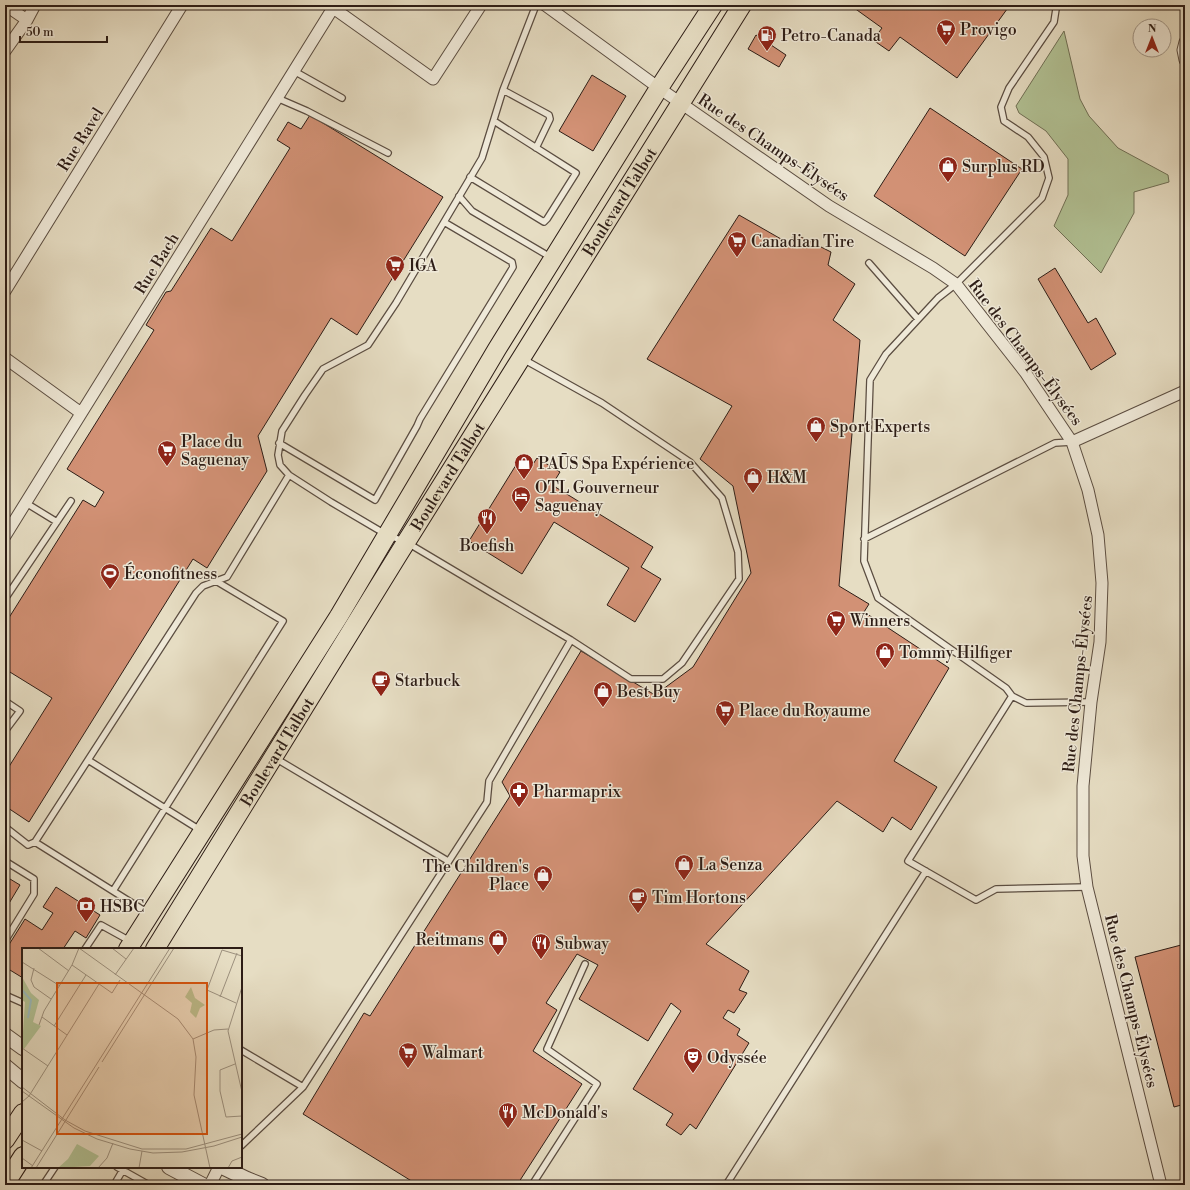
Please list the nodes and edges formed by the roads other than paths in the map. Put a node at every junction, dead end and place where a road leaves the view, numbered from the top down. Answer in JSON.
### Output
{"nodes":[{"id":1,"x":5,"y":5,"type":"edge"},
{"id":2,"x":35,"y":5,"type":"edge"},
{"id":3,"x":182,"y":5,"type":"edge"},
{"id":4,"x":481,"y":5,"type":"edge"},
{"id":5,"x":536,"y":5,"type":"edge"},
{"id":6,"x":545,"y":5,"type":"edge"},
{"id":7,"x":713,"y":5,"type":"edge"},
{"id":8,"x":742,"y":5,"type":"edge"},
{"id":9,"x":1054,"y":5,"type":"edge"},
{"id":10,"x":331,"y":6,"type":"edge"},
{"id":11,"x":27,"y":20,"type":"junction"},
{"id":12,"x":1185,"y":42,"type":"edge"},
{"id":13,"x":5,"y":51,"type":"edge"},
{"id":14,"x":1185,"y":60,"type":"edge"},
{"id":15,"x":294,"y":71,"type":"junction"},
{"id":16,"x":659,"y":88,"type":"junction"},
{"id":17,"x":503,"y":90,"type":"junction"},
{"id":18,"x":277,"y":98,"type":"junction"},
{"id":19,"x":342,"y":98,"type":"dead end"},
{"id":20,"x":681,"y":103,"type":"junction"},
{"id":21,"x":494,"y":121,"type":"junction"},
{"id":22,"x":536,"y":148,"type":"junction"},
{"id":23,"x":388,"y":153,"type":"dead end"},
{"id":24,"x":470,"y":178,"type":"junction"},
{"id":25,"x":459,"y":196,"type":"junction"},
{"id":26,"x":444,"y":222,"type":"junction"},
{"id":27,"x":553,"y":259,"type":"junction"},
{"id":28,"x":870,"y":263,"type":"dead end"},
{"id":29,"x":956,"y":284,"type":"junction"},
{"id":30,"x":5,"y":291,"type":"edge"},
{"id":31,"x":918,"y":319,"type":"junction"},
{"id":32,"x":5,"y":358,"type":"edge"},
{"id":33,"x":521,"y":358,"type":"junction"},
{"id":34,"x":1185,"y":391,"type":"edge"},
{"id":35,"x":81,"y":412,"type":"junction"},
{"id":36,"x":1072,"y":442,"type":"junction"},
{"id":37,"x":279,"y":443,"type":"junction"},
{"id":38,"x":289,"y":475,"type":"junction"},
{"id":39,"x":71,"y":501,"type":"dead end"},
{"id":40,"x":26,"y":503,"type":"junction"},
{"id":41,"x":57,"y":522,"type":"junction"},
{"id":42,"x":7,"y":530,"type":"edge"},
{"id":43,"x":387,"y":535,"type":"junction"},
{"id":44,"x":864,"y":539,"type":"junction"},
{"id":45,"x":406,"y":542,"type":"junction"},
{"id":46,"x":216,"y":581,"type":"junction"},
{"id":47,"x":5,"y":599,"type":"edge"},
{"id":48,"x":571,"y":640,"type":"junction"},
{"id":49,"x":1012,"y":696,"type":"junction"},
{"id":50,"x":5,"y":701,"type":"edge"},
{"id":51,"x":1091,"y":702,"type":"junction"},
{"id":52,"x":5,"y":731,"type":"edge"},
{"id":53,"x":273,"y":756,"type":"junction"},
{"id":54,"x":88,"y":760,"type":"junction"},
{"id":55,"x":165,"y":808,"type":"junction"},
{"id":56,"x":5,"y":827,"type":"edge"},
{"id":57,"x":202,"y":831,"type":"junction"},
{"id":58,"x":35,"y":842,"type":"junction"},
{"id":59,"x":5,"y":861,"type":"edge"},
{"id":60,"x":448,"y":861,"type":"junction"},
{"id":61,"x":926,"y":871,"type":"junction"},
{"id":62,"x":1086,"y":887,"type":"junction"},
{"id":63,"x":113,"y":891,"type":"junction"},
{"id":64,"x":150,"y":914,"type":"junction"},
{"id":65,"x":5,"y":941,"type":"edge"},
{"id":66,"x":130,"y":946,"type":"edge"},
{"id":67,"x":86,"y":948,"type":"edge"},
{"id":68,"x":156,"y":948,"type":"edge"},
{"id":69,"x":585,"y":964,"type":"dead end"},
{"id":70,"x":5,"y":994,"type":"edge"},
{"id":71,"x":22,"y":1002,"type":"edge"},
{"id":72,"x":5,"y":1035,"type":"edge"},
{"id":73,"x":22,"y":1047,"type":"edge"},
{"id":74,"x":242,"y":1051,"type":"edge"},
{"id":75,"x":5,"y":1066,"type":"edge"},
{"id":76,"x":22,"y":1080,"type":"edge"},
{"id":77,"x":303,"y":1087,"type":"junction"},
{"id":78,"x":22,"y":1114,"type":"edge"},
{"id":79,"x":5,"y":1140,"type":"edge"},
{"id":80,"x":242,"y":1145,"type":"edge"},
{"id":81,"x":22,"y":1158,"type":"edge"},
{"id":82,"x":54,"y":1168,"type":"edge"},
{"id":83,"x":171,"y":1168,"type":"edge"},
{"id":84,"x":218,"y":1168,"type":"edge"},
{"id":85,"x":224,"y":1168,"type":"edge"},
{"id":86,"x":124,"y":1169,"type":"edge"},
{"id":87,"x":5,"y":1184,"type":"edge"},
{"id":88,"x":43,"y":1185,"type":"edge"},
{"id":89,"x":114,"y":1185,"type":"edge"},
{"id":90,"x":149,"y":1185,"type":"edge"},
{"id":91,"x":203,"y":1185,"type":"edge"},
{"id":92,"x":210,"y":1185,"type":"edge"},
{"id":93,"x":262,"y":1185,"type":"edge"},
{"id":94,"x":532,"y":1185,"type":"edge"},
{"id":95,"x":726,"y":1185,"type":"edge"},
{"id":96,"x":1161,"y":1185,"type":"edge"}],
"edges":[{"from":1,"to":11,"type":"street"},
{"from":2,"to":11,"type":"street"},
{"from":3,"to":30,"type":"street","name":"Rue Ravel"},
{"from":4,"to":10,"type":"street"},
{"from":5,"to":17,"type":"lane"},
{"from":6,"to":16,"type":"street","name":"Rue des Champs-Élysées"},
{"from":7,"to":16,"type":"main road","name":"Boulevard Talbot"},
{"from":8,"to":20,"type":"main road","name":"Boulevard Talbot"},
{"from":9,"to":29,"type":"lane"},
{"from":10,"to":15,"type":"street","name":"Rue Bach"},
{"from":11,"to":13,"type":"street"},
{"from":12,"to":14,"type":"street"},
{"from":15,"to":18,"type":"street","name":"Rue Bach"},
{"from":15,"to":19,"type":"lane"},
{"from":16,"to":20,"type":"street","name":"Rue des Champs-Élysées"},
{"from":16,"to":27,"type":"main road","name":"Boulevard Talbot"},
{"from":17,"to":21,"type":"lane"},
{"from":17,"to":22,"type":"lane"},
{"from":18,"to":23,"type":"lane"},
{"from":18,"to":35,"type":"street","name":"Rue Bach"},
{"from":20,"to":29,"type":"street","name":"Rue des Champs-Élysées"},
{"from":20,"to":33,"type":"main road","name":"Boulevard Talbot"},
{"from":21,"to":22,"type":"lane"},
{"from":21,"to":24,"type":"lane"},
{"from":22,"to":24,"type":"lane"},
{"from":24,"to":25,"type":"lane"},
{"from":25,"to":26,"type":"lane"},
{"from":25,"to":27,"type":"lane"},
{"from":26,"to":37,"type":"lane"},
{"from":26,"to":37,"type":"lane"},
{"from":27,"to":43,"type":"main road","name":"Boulevard Talbot"},
{"from":28,"to":31,"type":"lane"},
{"from":29,"to":31,"type":"lane"},
{"from":29,"to":36,"type":"street","name":"Rue des Champs-Élysées"},
{"from":31,"to":44,"type":"lane"},
{"from":32,"to":35,"type":"street"},
{"from":33,"to":45,"type":"main road","name":"Boulevard Talbot"},
{"from":33,"to":48,"type":"lane"},
{"from":34,"to":36,"type":"street"},
{"from":35,"to":40,"type":"street","name":"Rue Bach"},
{"from":36,"to":44,"type":"lane"},
{"from":36,"to":51,"type":"street","name":"Rue des Champs-Élysées"},
{"from":37,"to":38,"type":"lane"},
{"from":38,"to":43,"type":"lane"},
{"from":38,"to":46,"type":"lane"},
{"from":39,"to":41,"type":"lane"},
{"from":40,"to":41,"type":"lane"},
{"from":40,"to":42,"type":"street","name":"Rue Bach"},
{"from":41,"to":47,"type":"lane"},
{"from":43,"to":45,"type":"lane"},
{"from":43,"to":57,"type":"main road","name":"Boulevard Talbot"},
{"from":44,"to":49,"type":"lane"},
{"from":45,"to":48,"type":"lane"},
{"from":45,"to":53,"type":"main road","name":"Boulevard Talbot"},
{"from":46,"to":54,"type":"lane"},
{"from":46,"to":55,"type":"lane"},
{"from":48,"to":60,"type":"lane"},
{"from":49,"to":51,"type":"lane"},
{"from":49,"to":61,"type":"lane"},
{"from":50,"to":52,"type":"lane"},
{"from":51,"to":62,"type":"street","name":"Rue des Champs-Élysées"},
{"from":53,"to":60,"type":"lane"},
{"from":53,"to":68,"type":"main road","name":"Boulevard Talbot"},
{"from":54,"to":55,"type":"lane"},
{"from":54,"to":58,"type":"lane"},
{"from":55,"to":57,"type":"lane"},
{"from":55,"to":63,"type":"lane"},
{"from":56,"to":58,"type":"lane"},
{"from":57,"to":64,"type":"main road","name":"Boulevard Talbot"},
{"from":58,"to":63,"type":"lane"},
{"from":59,"to":65,"type":"lane"},
{"from":60,"to":77,"type":"lane"},
{"from":61,"to":62,"type":"lane"},
{"from":61,"to":95,"type":"lane"},
{"from":62,"to":96,"type":"street","name":"Rue des Champs-Élysées"},
{"from":63,"to":64,"type":"lane"},
{"from":64,"to":66,"type":"main road","name":"Boulevard Talbot"},
{"from":66,"to":67,"type":"lane"},
{"from":69,"to":94,"type":"lane"},
{"from":70,"to":71,"type":"lane"},
{"from":72,"to":73,"type":"street"},
{"from":74,"to":77,"type":"lane"},
{"from":75,"to":76,"type":"street"},
{"from":77,"to":80,"type":"lane"},
{"from":78,"to":79,"type":"main road"},
{"from":81,"to":87,"type":"main road"},
{"from":82,"to":88,"type":"lane"},
{"from":83,"to":91,"type":"street"},
{"from":84,"to":92,"type":"street"},
{"from":85,"to":93,"type":"street"},
{"from":86,"to":89,"type":"lane"},
{"from":86,"to":90,"type":"lane"}]}
